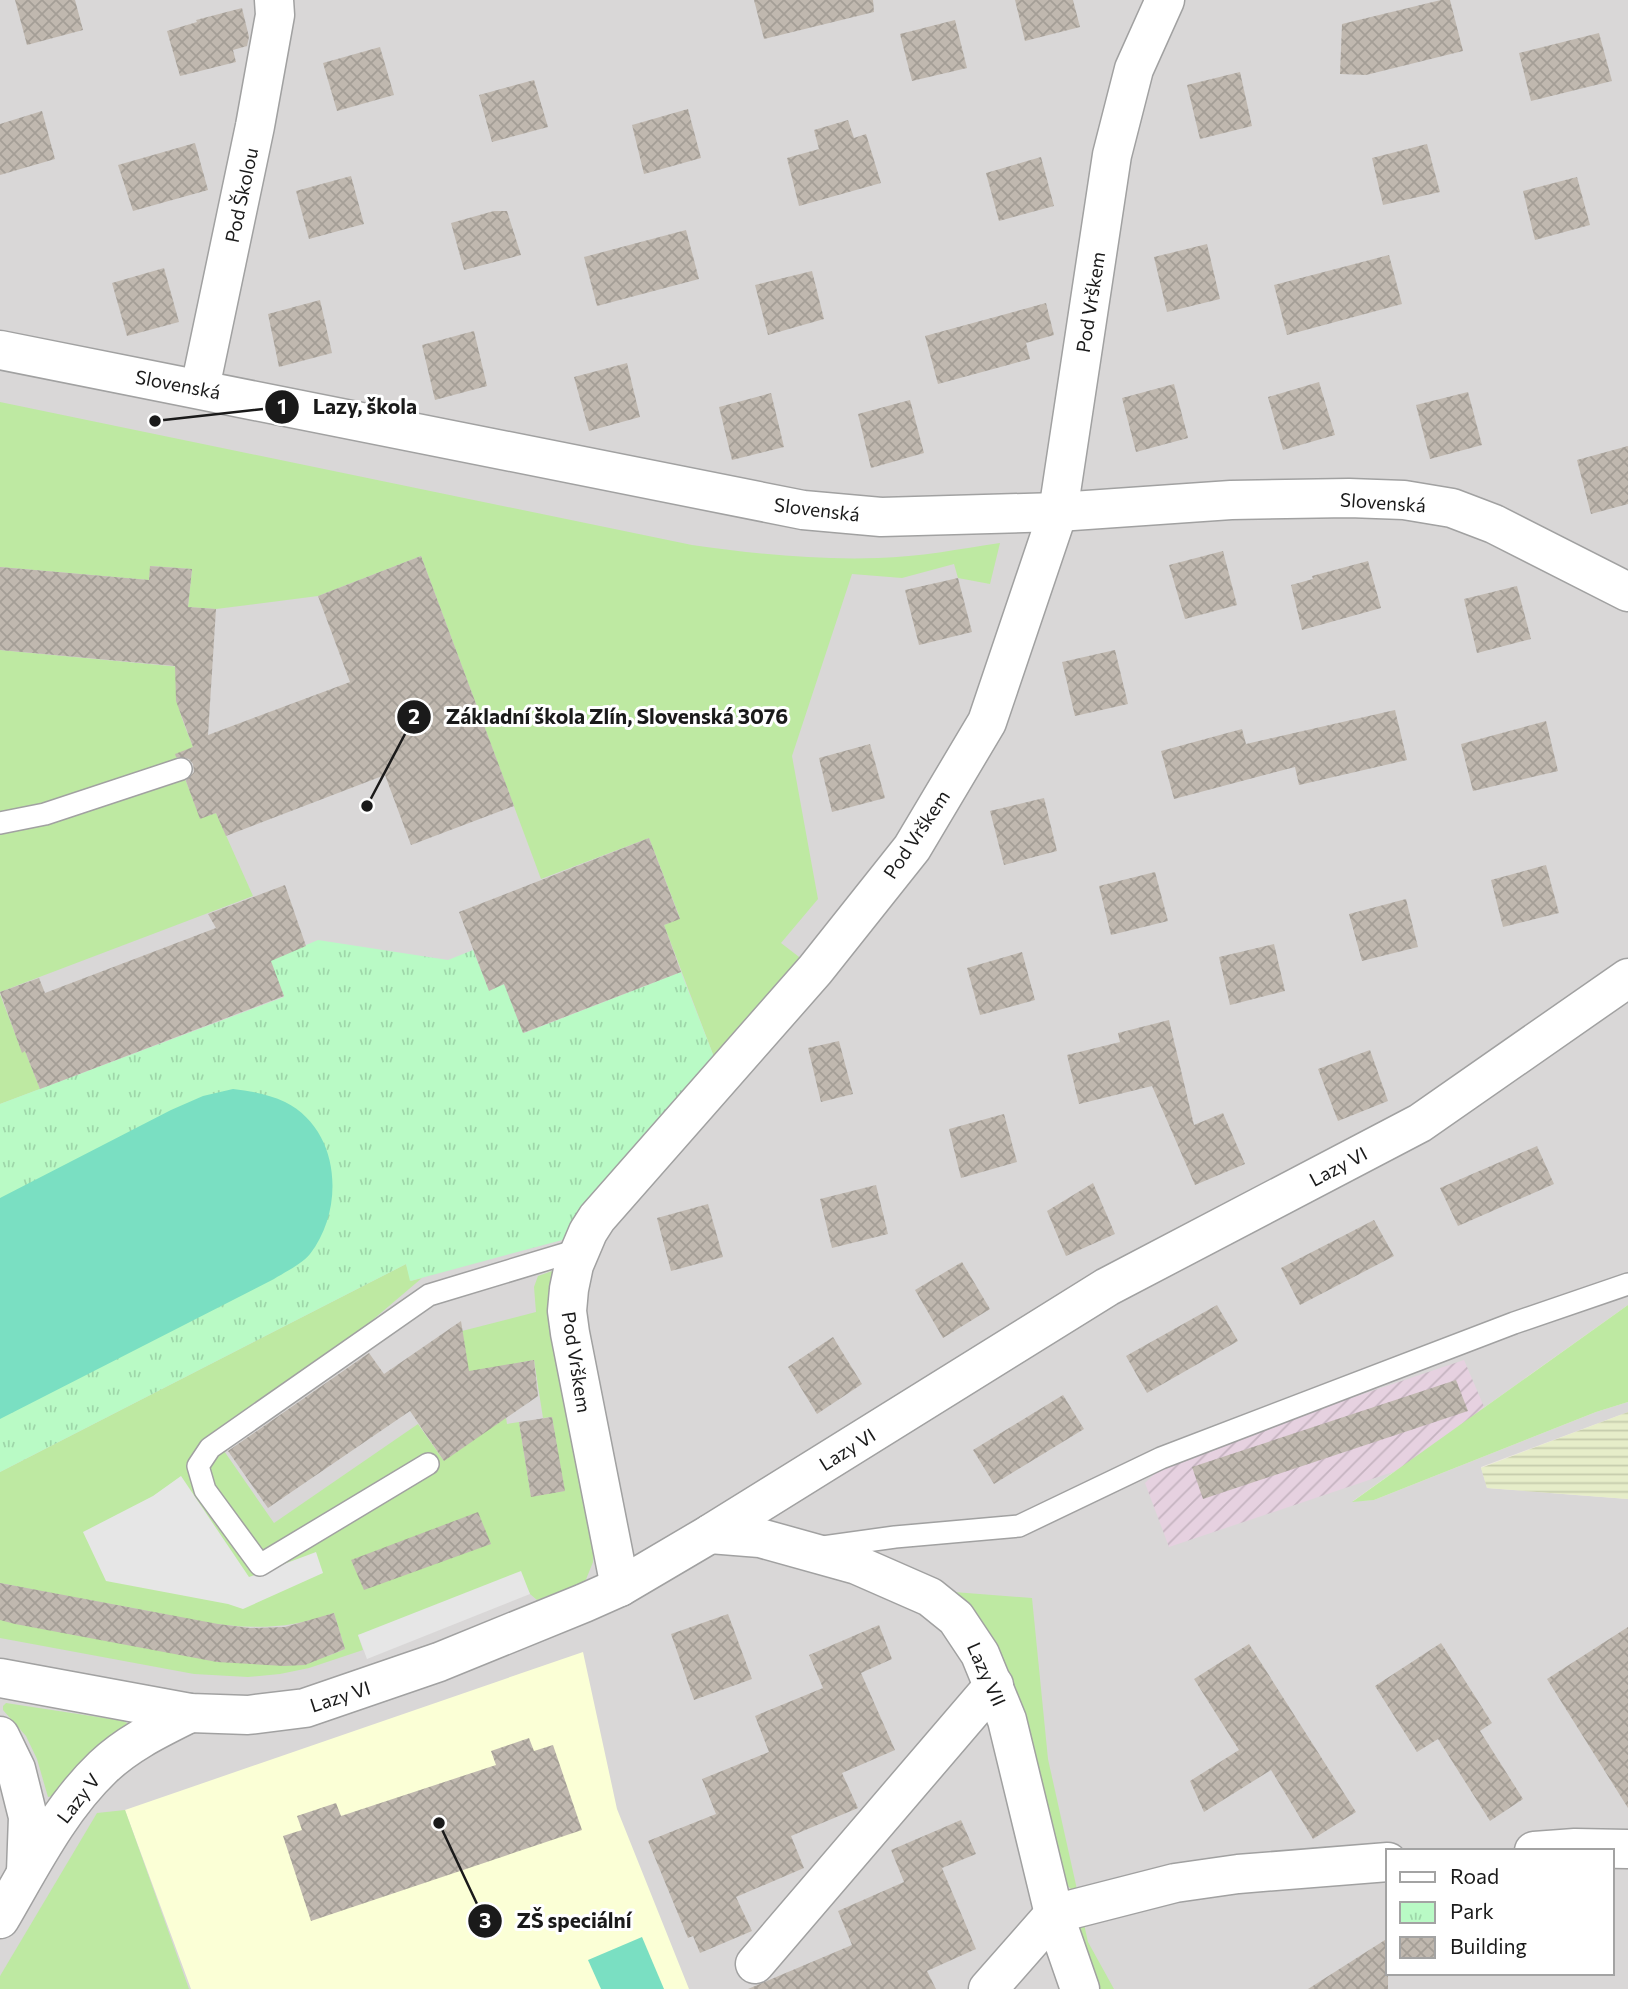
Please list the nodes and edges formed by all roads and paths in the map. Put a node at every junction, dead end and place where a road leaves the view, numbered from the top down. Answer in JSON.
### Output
{"nodes":[{"id":1,"x":274,"y":0,"type":"edge"},
{"id":2,"x":1166,"y":0,"type":"edge"},
{"id":3,"x":0,"y":350,"type":"edge"},
{"id":4,"x":200,"y":388,"type":"junction"},
{"id":5,"x":1058,"y":512,"type":"junction"},
{"id":6,"x":1628,"y":592,"type":"edge"},
{"id":7,"x":181,"y":769,"type":"dead end"},
{"id":8,"x":0,"y":823,"type":"edge"},
{"id":9,"x":1628,"y":978,"type":"edge"},
{"id":10,"x":581,"y":1249,"type":"junction"},
{"id":11,"x":1628,"y":1284,"type":"edge"},
{"id":12,"x":428,"y":1464,"type":"dead end"},
{"id":13,"x":710,"y":1534,"type":"junction"},
{"id":14,"x":807,"y":1550,"type":"junction"},
{"id":15,"x":620,"y":1587,"type":"junction"},
{"id":16,"x":0,"y":1678,"type":"edge"},
{"id":17,"x":994,"y":1685,"type":"junction"},
{"id":18,"x":190,"y":1713,"type":"junction"},
{"id":19,"x":0,"y":1736,"type":"edge"},
{"id":20,"x":1561,"y":1849,"type":"edge"},
{"id":21,"x":1628,"y":1849,"type":"edge"},
{"id":22,"x":1386,"y":1862,"type":"edge"},
{"id":23,"x":26,"y":1874,"type":"junction"},
{"id":24,"x":1054,"y":1914,"type":"junction"},
{"id":25,"x":0,"y":1919,"type":"edge"},
{"id":26,"x":755,"y":1964,"type":"dead end"},
{"id":27,"x":988,"y":1989,"type":"edge"},
{"id":28,"x":1080,"y":1989,"type":"edge"}],
"edges":[{"from":1,"to":4,"type":"street","name":"Pod Školou"},
{"from":2,"to":5,"type":"street","name":"Pod Vrškem"},
{"from":3,"to":4,"type":"street","name":"Slovenská"},
{"from":4,"to":5,"type":"street","name":"Slovenská"},
{"from":5,"to":6,"type":"street","name":"Slovenská"},
{"from":5,"to":10,"type":"street","name":"Pod Vrškem"},
{"from":7,"to":8,"type":"lane"},
{"from":9,"to":13,"type":"street","name":"Lazy VI"},
{"from":10,"to":12,"type":"lane"},
{"from":10,"to":15,"type":"street","name":"Pod Vrškem"},
{"from":11,"to":14,"type":"lane"},
{"from":13,"to":14,"type":"street","name":"Lazy VII"},
{"from":13,"to":15,"type":"street","name":"Lazy VI"},
{"from":14,"to":17,"type":"street","name":"Lazy VII"},
{"from":15,"to":18,"type":"street","name":"Lazy VI"},
{"from":16,"to":18,"type":"street","name":"Lazy VI"},
{"from":17,"to":24,"type":"street","name":"Lazy VII"},
{"from":17,"to":26,"type":"street"},
{"from":18,"to":23,"type":"street","name":"Lazy V"},
{"from":19,"to":23,"type":"street"},
{"from":20,"to":21,"type":"street"},
{"from":22,"to":24,"type":"street"},
{"from":23,"to":25,"type":"street","name":"Lazy V"},
{"from":24,"to":27,"type":"street"},
{"from":24,"to":28,"type":"street","name":"Lazy VII"}]}
